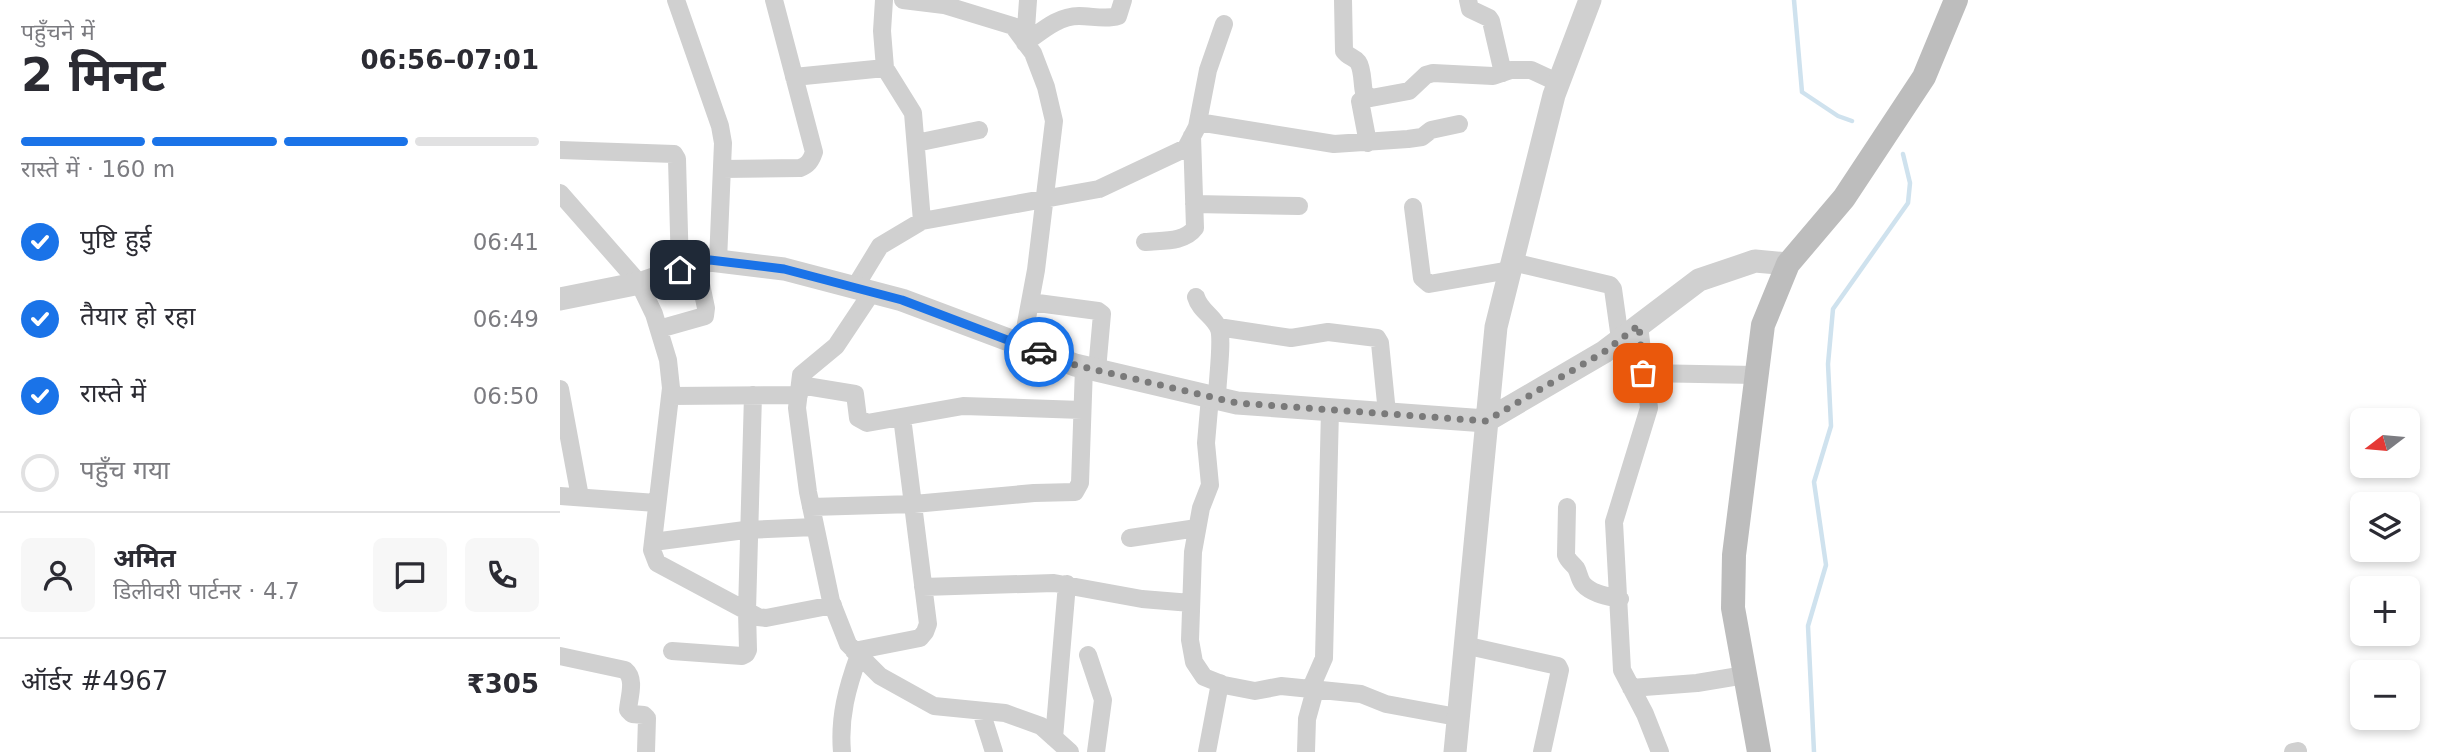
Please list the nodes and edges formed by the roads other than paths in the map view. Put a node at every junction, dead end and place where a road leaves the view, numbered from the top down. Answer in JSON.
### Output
{"nodes":[{"id":1,"x":676,"y":0,"type":"edge"},
{"id":2,"x":774,"y":0,"type":"edge"},
{"id":3,"x":884,"y":0,"type":"edge"},
{"id":4,"x":903,"y":0,"type":"edge"},
{"id":5,"x":1028,"y":0,"type":"edge"},
{"id":6,"x":1123,"y":0,"type":"edge"},
{"id":7,"x":1343,"y":0,"type":"edge"},
{"id":8,"x":1468,"y":0,"type":"edge"},
{"id":9,"x":1590,"y":0,"type":"edge"},
{"id":10,"x":1956,"y":0,"type":"edge"},
{"id":11,"x":1224,"y":24,"type":"dead end"},
{"id":12,"x":1025,"y":43,"type":"junction"},
{"id":13,"x":885,"y":68,"type":"junction"},
{"id":14,"x":1503,"y":73,"type":"junction"},
{"id":15,"x":794,"y":77,"type":"junction"},
{"id":16,"x":1559,"y":83,"type":"junction"},
{"id":17,"x":1360,"y":100,"type":"dead end"},
{"id":18,"x":1458,"y":124,"type":"dead end"},
{"id":19,"x":1195,"y":129,"type":"junction"},
{"id":20,"x":979,"y":130,"type":"dead end"},
{"id":21,"x":1368,"y":143,"type":"junction"},
{"id":22,"x":916,"y":144,"type":"junction"},
{"id":23,"x":560,"y":150,"type":"edge"},
{"id":24,"x":722,"y":169,"type":"junction"},
{"id":25,"x":560,"y":193,"type":"edge"},
{"id":26,"x":1044,"y":199,"type":"junction"},
{"id":27,"x":1194,"y":204,"type":"junction"},
{"id":28,"x":1299,"y":206,"type":"dead end"},
{"id":29,"x":1413,"y":207,"type":"dead end"},
{"id":30,"x":922,"y":221,"type":"junction"},
{"id":31,"x":1145,"y":242,"type":"dead end"},
{"id":32,"x":1788,"y":264,"type":"junction"},
{"id":33,"x":698,"y":265,"type":"junction"},
{"id":34,"x":1511,"y":266,"type":"junction"},
{"id":35,"x":639,"y":283,"type":"junction"},
{"id":36,"x":864,"y":290,"type":"junction"},
{"id":37,"x":1196,"y":297,"type":"dead end"},
{"id":38,"x":560,"y":299,"type":"edge"},
{"id":39,"x":1030,"y":302,"type":"junction"},
{"id":40,"x":1218,"y":327,"type":"junction"},
{"id":41,"x":659,"y":329,"type":"junction"},
{"id":42,"x":1629,"y":332,"type":"junction"},
{"id":43,"x":1022,"y":345,"type":"junction"},
{"id":44,"x":1090,"y":369,"type":"junction"},
{"id":45,"x":1643,"y":373,"type":"junction"},
{"id":46,"x":1756,"y":375,"type":"junction"},
{"id":47,"x":560,"y":389,"type":"edge"},
{"id":48,"x":799,"y":390,"type":"junction"},
{"id":49,"x":670,"y":396,"type":"junction"},
{"id":50,"x":753,"y":396,"type":"junction"},
{"id":51,"x":1213,"y":397,"type":"junction"},
{"id":52,"x":1082,"y":410,"type":"junction"},
{"id":53,"x":1330,"y":410,"type":"junction"},
{"id":54,"x":1387,"y":414,"type":"junction"},
{"id":55,"x":902,"y":417,"type":"junction"},
{"id":56,"x":1486,"y":421,"type":"junction"},
{"id":57,"x":560,"y":496,"type":"edge"},
{"id":58,"x":580,"y":498,"type":"junction"},
{"id":59,"x":656,"y":503,"type":"junction"},
{"id":60,"x":914,"y":504,"type":"junction"},
{"id":61,"x":811,"y":507,"type":"junction"},
{"id":62,"x":1567,"y":507,"type":"dead end"},
{"id":63,"x":815,"y":527,"type":"junction"},
{"id":64,"x":1197,"y":528,"type":"junction"},
{"id":65,"x":751,"y":530,"type":"junction"},
{"id":66,"x":1130,"y":538,"type":"dead end"},
{"id":67,"x":653,"y":541,"type":"junction"},
{"id":68,"x":1067,"y":584,"type":"junction"},
{"id":69,"x":923,"y":587,"type":"junction"},
{"id":70,"x":1619,"y":599,"type":"junction"},
{"id":71,"x":1191,"y":603,"type":"junction"},
{"id":72,"x":833,"y":605,"type":"junction"},
{"id":73,"x":747,"y":611,"type":"junction"},
{"id":74,"x":1464,"y":645,"type":"junction"},
{"id":75,"x":672,"y":651,"type":"dead end"},
{"id":76,"x":857,"y":653,"type":"junction"},
{"id":77,"x":1088,"y":655,"type":"dead end"},
{"id":78,"x":560,"y":656,"type":"edge"},
{"id":79,"x":1745,"y":675,"type":"junction"},
{"id":80,"x":1220,"y":683,"type":"junction"},
{"id":81,"x":1632,"y":688,"type":"junction"},
{"id":82,"x":1312,"y":690,"type":"junction"},
{"id":83,"x":981,"y":711,"type":"junction"},
{"id":84,"x":1457,"y":717,"type":"junction"},
{"id":85,"x":1054,"y":738,"type":"junction"},
{"id":86,"x":646,"y":752,"type":"edge"},
{"id":87,"x":842,"y":752,"type":"edge"},
{"id":88,"x":994,"y":752,"type":"edge"},
{"id":89,"x":1070,"y":752,"type":"edge"},
{"id":90,"x":1097,"y":752,"type":"edge"},
{"id":91,"x":1207,"y":752,"type":"edge"},
{"id":92,"x":1306,"y":752,"type":"edge"},
{"id":93,"x":1455,"y":752,"type":"edge"},
{"id":94,"x":1542,"y":752,"type":"edge"},
{"id":95,"x":1660,"y":752,"type":"edge"},
{"id":96,"x":1759,"y":752,"type":"edge"}],
"edges":[{"from":1,"to":24,"type":"street"},
{"from":2,"to":15,"type":"street"},
{"from":3,"to":13,"type":"street"},
{"from":4,"to":12,"type":"street"},
{"from":5,"to":12,"type":"street"},
{"from":6,"to":12,"type":"street"},
{"from":7,"to":14,"type":"street"},
{"from":8,"to":14,"type":"street"},
{"from":9,"to":16,"type":"street"},
{"from":10,"to":32,"type":"main road"},
{"from":11,"to":19,"type":"street"},
{"from":12,"to":26,"type":"street"},
{"from":13,"to":15,"type":"street"},
{"from":13,"to":22,"type":"street"},
{"from":14,"to":16,"type":"street"},
{"from":15,"to":24,"type":"street"},
{"from":16,"to":34,"type":"street"},
{"from":17,"to":21,"type":"street"},
{"from":18,"to":21,"type":"street"},
{"from":19,"to":21,"type":"street"},
{"from":19,"to":26,"type":"street"},
{"from":19,"to":27,"type":"street"},
{"from":20,"to":22,"type":"street"},
{"from":22,"to":30,"type":"street"},
{"from":23,"to":33,"type":"street"},
{"from":24,"to":33,"type":"street"},
{"from":25,"to":35,"type":"street"},
{"from":26,"to":30,"type":"street"},
{"from":26,"to":39,"type":"street"},
{"from":27,"to":28,"type":"street"},
{"from":27,"to":31,"type":"street"},
{"from":29,"to":34,"type":"street"},
{"from":30,"to":36,"type":"street"},
{"from":32,"to":42,"type":"street"},
{"from":32,"to":46,"type":"main road"},
{"from":33,"to":35,"type":"street"},
{"from":33,"to":36,"type":"street"},
{"from":33,"to":41,"type":"street"},
{"from":34,"to":42,"type":"street"},
{"from":34,"to":56,"type":"street"},
{"from":35,"to":38,"type":"street"},
{"from":35,"to":41,"type":"street"},
{"from":36,"to":43,"type":"street"},
{"from":36,"to":48,"type":"street"},
{"from":37,"to":40,"type":"street"},
{"from":39,"to":43,"type":"street"},
{"from":39,"to":44,"type":"street"},
{"from":40,"to":51,"type":"street"},
{"from":40,"to":54,"type":"street"},
{"from":41,"to":49,"type":"street"},
{"from":42,"to":45,"type":"street"},
{"from":42,"to":56,"type":"street"},
{"from":43,"to":44,"type":"street"},
{"from":44,"to":51,"type":"street"},
{"from":44,"to":52,"type":"street"},
{"from":45,"to":46,"type":"street"},
{"from":45,"to":70,"type":"street"},
{"from":46,"to":79,"type":"main road"},
{"from":47,"to":58,"type":"street"},
{"from":48,"to":50,"type":"street"},
{"from":48,"to":55,"type":"street"},
{"from":48,"to":61,"type":"street"},
{"from":49,"to":50,"type":"street"},
{"from":49,"to":59,"type":"street"},
{"from":50,"to":65,"type":"street"},
{"from":51,"to":53,"type":"street"},
{"from":51,"to":64,"type":"street"},
{"from":52,"to":55,"type":"street"},
{"from":52,"to":60,"type":"street"},
{"from":53,"to":54,"type":"street"},
{"from":53,"to":82,"type":"street"},
{"from":54,"to":56,"type":"street"},
{"from":55,"to":60,"type":"street"},
{"from":56,"to":74,"type":"street"},
{"from":57,"to":58,"type":"street"},
{"from":58,"to":59,"type":"street"},
{"from":59,"to":67,"type":"street"},
{"from":60,"to":61,"type":"street"},
{"from":60,"to":69,"type":"street"},
{"from":61,"to":63,"type":"street"},
{"from":62,"to":70,"type":"street"},
{"from":63,"to":65,"type":"street"},
{"from":63,"to":72,"type":"street"},
{"from":64,"to":66,"type":"street"},
{"from":64,"to":71,"type":"street"},
{"from":65,"to":67,"type":"street"},
{"from":65,"to":73,"type":"street"},
{"from":67,"to":73,"type":"street"},
{"from":68,"to":69,"type":"street"},
{"from":68,"to":71,"type":"street"},
{"from":68,"to":85,"type":"street"},
{"from":69,"to":76,"type":"street"},
{"from":70,"to":81,"type":"street"},
{"from":71,"to":80,"type":"street"},
{"from":72,"to":73,"type":"street"},
{"from":72,"to":76,"type":"street"},
{"from":73,"to":75,"type":"street"},
{"from":74,"to":84,"type":"street"},
{"from":74,"to":94,"type":"street"},
{"from":76,"to":83,"type":"street"},
{"from":76,"to":87,"type":"street"},
{"from":77,"to":90,"type":"street"},
{"from":78,"to":86,"type":"street"},
{"from":79,"to":81,"type":"street"},
{"from":79,"to":96,"type":"main road"},
{"from":80,"to":82,"type":"street"},
{"from":80,"to":91,"type":"street"},
{"from":81,"to":95,"type":"street"},
{"from":82,"to":84,"type":"street"},
{"from":82,"to":92,"type":"street"},
{"from":83,"to":85,"type":"street"},
{"from":83,"to":88,"type":"street"},
{"from":84,"to":93,"type":"street"},
{"from":85,"to":89,"type":"street"}]}
